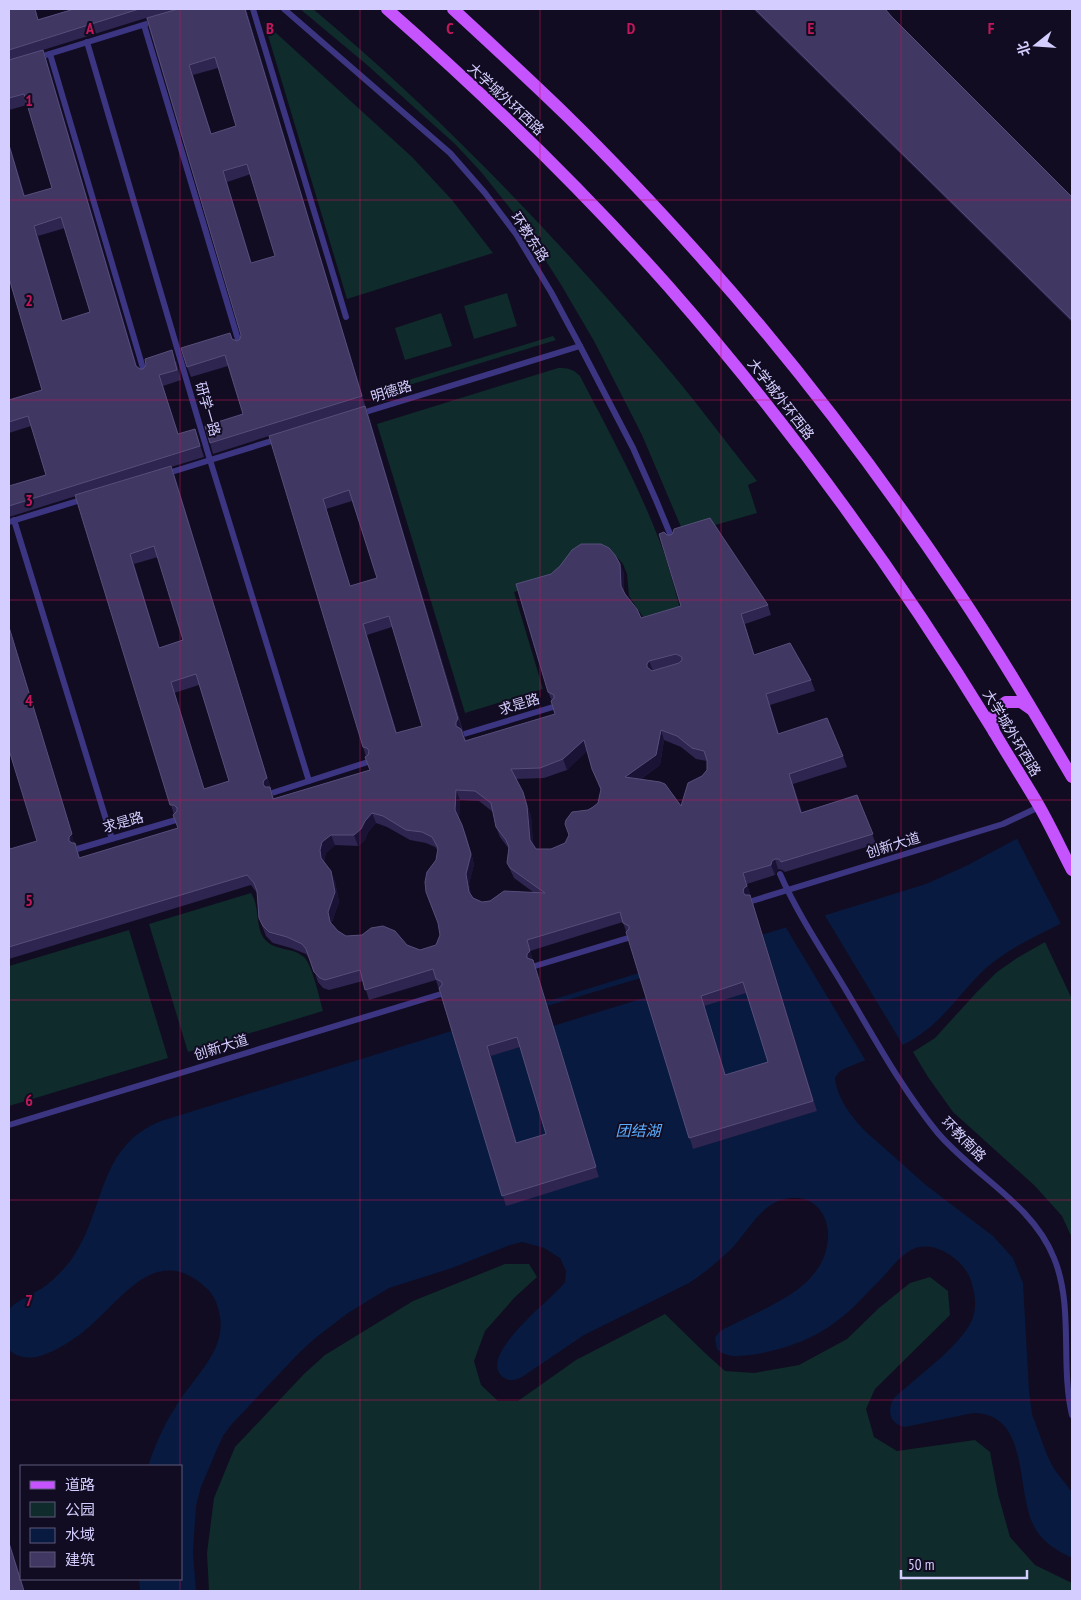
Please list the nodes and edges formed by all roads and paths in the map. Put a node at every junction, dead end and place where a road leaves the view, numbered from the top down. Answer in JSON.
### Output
{"nodes":[{"id":1,"x":253,"y":9,"type":"edge"},
{"id":2,"x":284,"y":9,"type":"edge"},
{"id":3,"x":387,"y":9,"type":"edge"},
{"id":4,"x":453,"y":9,"type":"edge"},
{"id":5,"x":153,"y":22,"type":"edge"},
{"id":6,"x":144,"y":25,"type":"junction"},
{"id":7,"x":87,"y":42,"type":"junction"},
{"id":8,"x":50,"y":54,"type":"junction"},
{"id":9,"x":42,"y":56,"type":"edge"},
{"id":10,"x":346,"y":317,"type":"dead end"},
{"id":11,"x":240,"y":346,"type":"edge"},
{"id":12,"x":580,"y":346,"type":"junction"},
{"id":13,"x":145,"y":375,"type":"edge"},
{"id":14,"x":347,"y":418,"type":"edge"},
{"id":15,"x":282,"y":438,"type":"edge"},
{"id":16,"x":210,"y":460,"type":"junction"},
{"id":17,"x":154,"y":477,"type":"edge"},
{"id":18,"x":90,"y":497,"type":"edge"},
{"id":19,"x":12,"y":521,"type":"edge"},
{"id":20,"x":673,"y":541,"type":"edge"},
{"id":21,"x":554,"y":707,"type":"edge"},
{"id":22,"x":1033,"y":711,"type":"junction"},
{"id":23,"x":464,"y":734,"type":"edge"},
{"id":24,"x":995,"y":734,"type":"junction"},
{"id":25,"x":368,"y":762,"type":"edge"},
{"id":26,"x":1072,"y":777,"type":"edge"},
{"id":27,"x":309,"y":781,"type":"junction"},
{"id":28,"x":272,"y":793,"type":"edge"},
{"id":29,"x":1040,"y":807,"type":"junction"},
{"id":30,"x":176,"y":820,"type":"edge"},
{"id":31,"x":112,"y":839,"type":"junction"},
{"id":32,"x":77,"y":849,"type":"edge"},
{"id":33,"x":1072,"y":870,"type":"edge"},
{"id":34,"x":780,"y":874,"type":"edge"},
{"id":35,"x":787,"y":890,"type":"junction"},
{"id":36,"x":752,"y":901,"type":"edge"},
{"id":37,"x":628,"y":938,"type":"edge"},
{"id":38,"x":535,"y":966,"type":"edge"},
{"id":39,"x":441,"y":994,"type":"edge"},
{"id":40,"x":9,"y":1124,"type":"edge"},
{"id":41,"x":1072,"y":1415,"type":"edge"}],
"edges":[{"from":1,"to":10,"type":"lane"},
{"from":2,"to":12,"type":"lane","name":"环教东路"},
{"from":3,"to":24,"type":"main road","name":"大学城外环西路"},
{"from":4,"to":22,"type":"main road","name":"大学城外环西路"},
{"from":5,"to":6,"type":"lane"},
{"from":6,"to":7,"type":"lane"},
{"from":6,"to":11,"type":"lane"},
{"from":7,"to":8,"type":"lane"},
{"from":7,"to":16,"type":"lane","name":"研学一路"},
{"from":8,"to":9,"type":"lane"},
{"from":8,"to":13,"type":"lane"},
{"from":12,"to":14,"type":"lane","name":"明德路"},
{"from":12,"to":20,"type":"lane","name":"环教东路"},
{"from":15,"to":16,"type":"lane"},
{"from":16,"to":17,"type":"lane"},
{"from":16,"to":27,"type":"lane","name":"研学一路"},
{"from":18,"to":19,"type":"lane"},
{"from":19,"to":31,"type":"lane"},
{"from":21,"to":23,"type":"lane","name":"求是路"},
{"from":22,"to":24,"type":"main road"},
{"from":22,"to":26,"type":"main road","name":"大学城外环西路"},
{"from":24,"to":29,"type":"main road","name":"大学城外环西路"},
{"from":25,"to":27,"type":"lane"},
{"from":27,"to":28,"type":"lane"},
{"from":29,"to":33,"type":"main road","name":"大学城外环西路"},
{"from":29,"to":35,"type":"lane","name":"创新大道"},
{"from":30,"to":31,"type":"lane","name":"求是路"},
{"from":31,"to":32,"type":"lane","name":"求是路"},
{"from":34,"to":35,"type":"lane"},
{"from":35,"to":36,"type":"lane","name":"创新大道"},
{"from":35,"to":41,"type":"lane","name":"环教南路"},
{"from":37,"to":38,"type":"lane"},
{"from":39,"to":40,"type":"lane","name":"创新大道"}]}
